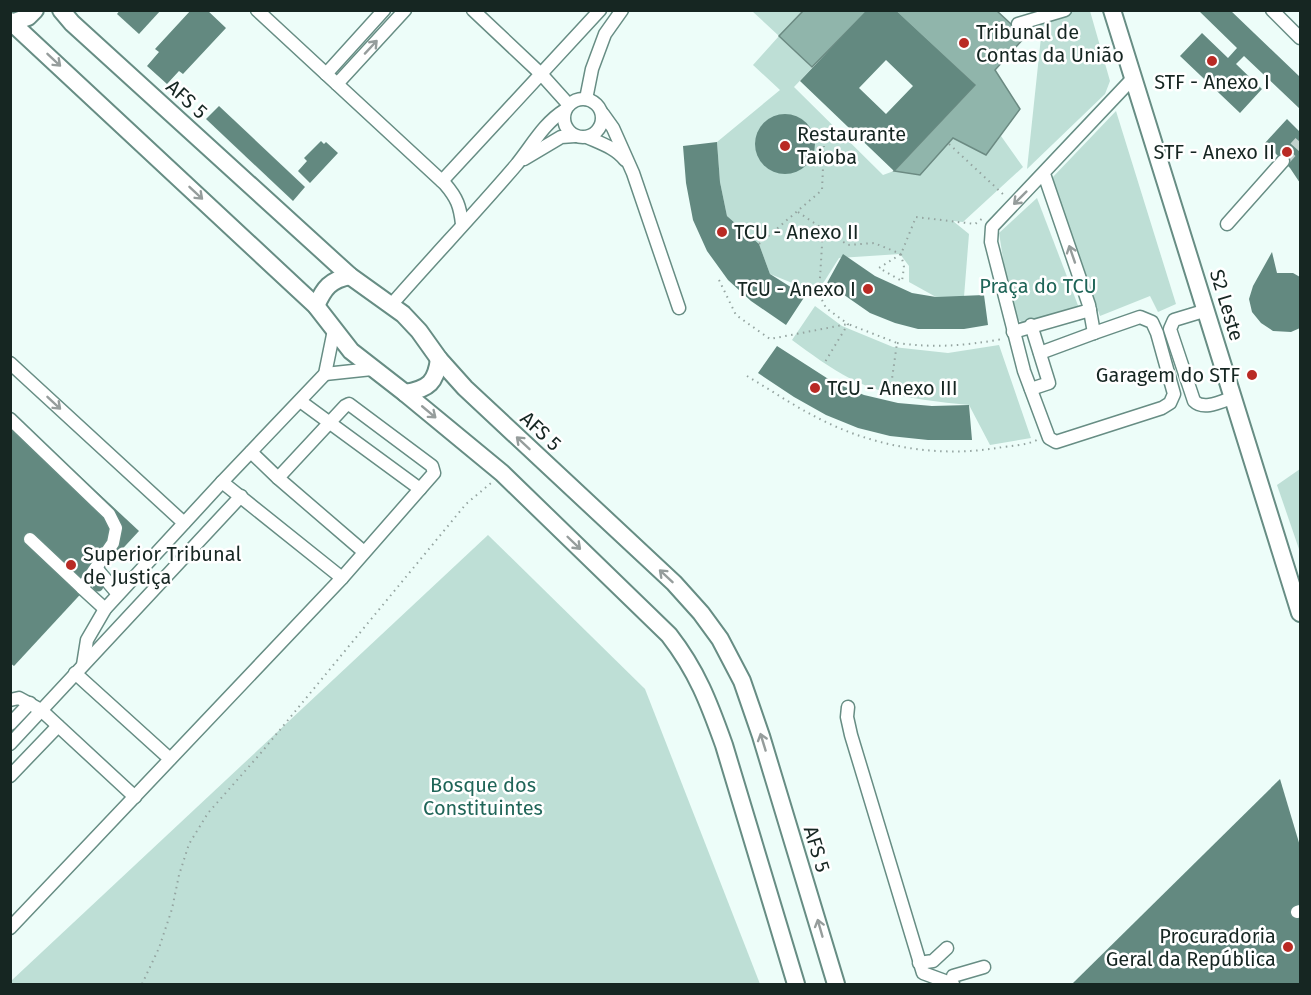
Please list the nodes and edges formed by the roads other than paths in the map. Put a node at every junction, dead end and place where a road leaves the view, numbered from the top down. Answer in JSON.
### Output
{"nodes":[{"id":1,"x":35,"y":10,"type":"edge"},
{"id":2,"x":61,"y":10,"type":"edge"},
{"id":3,"x":257,"y":10,"type":"edge"},
{"id":4,"x":384,"y":10,"type":"edge"},
{"id":5,"x":405,"y":10,"type":"edge"},
{"id":6,"x":473,"y":10,"type":"edge"},
{"id":7,"x":600,"y":10,"type":"edge"},
{"id":8,"x":622,"y":10,"type":"edge"},
{"id":9,"x":1065,"y":10,"type":"edge"},
{"id":10,"x":1112,"y":10,"type":"edge"},
{"id":11,"x":1272,"y":10,"type":"edge"},
{"id":12,"x":12,"y":21,"type":"edge"},
{"id":13,"x":1018,"y":24,"type":"dead end"},
{"id":14,"x":1300,"y":38,"type":"edge"},
{"id":15,"x":326,"y":74,"type":"junction"},
{"id":16,"x":542,"y":75,"type":"junction"},
{"id":17,"x":1134,"y":77,"type":"junction"},
{"id":18,"x":337,"y":84,"type":"junction"},
{"id":19,"x":586,"y":99,"type":"junction"},
{"id":20,"x":567,"y":107,"type":"junction"},
{"id":21,"x":603,"y":114,"type":"junction"},
{"id":22,"x":581,"y":137,"type":"junction"},
{"id":23,"x":1282,"y":161,"type":"tunnel mouth"},
{"id":24,"x":518,"y":163,"type":"junction"},
{"id":25,"x":633,"y":173,"type":"junction"},
{"id":26,"x":1044,"y":174,"type":"junction"},
{"id":27,"x":442,"y":181,"type":"junction"},
{"id":28,"x":462,"y":224,"type":"junction"},
{"id":29,"x":1227,"y":224,"type":"dead end"},
{"id":30,"x":350,"y":276,"type":"junction"},
{"id":31,"x":392,"y":304,"type":"junction"},
{"id":32,"x":316,"y":306,"type":"junction"},
{"id":33,"x":679,"y":308,"type":"dead end"},
{"id":34,"x":1090,"y":310,"type":"junction"},
{"id":35,"x":1207,"y":310,"type":"junction"},
{"id":36,"x":1031,"y":325,"type":"junction"},
{"id":37,"x":334,"y":330,"type":"junction"},
{"id":38,"x":1013,"y":332,"type":"junction"},
{"id":39,"x":1094,"y":333,"type":"junction"},
{"id":40,"x":1040,"y":353,"type":"junction"},
{"id":41,"x":439,"y":359,"type":"junction"},
{"id":42,"x":10,"y":363,"type":"edge"},
{"id":43,"x":372,"y":369,"type":"junction"},
{"id":44,"x":326,"y":374,"type":"junction"},
{"id":45,"x":1031,"y":389,"type":"junction"},
{"id":46,"x":405,"y":393,"type":"junction"},
{"id":47,"x":1234,"y":397,"type":"junction"},
{"id":48,"x":300,"y":401,"type":"junction"},
{"id":49,"x":10,"y":419,"type":"edge"},
{"id":50,"x":330,"y":424,"type":"junction"},
{"id":51,"x":251,"y":452,"type":"junction"},
{"id":52,"x":278,"y":478,"type":"junction"},
{"id":53,"x":222,"y":482,"type":"junction"},
{"id":54,"x":420,"y":489,"type":"junction"},
{"id":55,"x":242,"y":496,"type":"junction"},
{"id":56,"x":184,"y":523,"type":"junction"},
{"id":57,"x":30,"y":539,"type":"dead end"},
{"id":58,"x":364,"y":552,"type":"junction"},
{"id":59,"x":96,"y":568,"type":"junction"},
{"id":60,"x":342,"y":578,"type":"junction"},
{"id":61,"x":82,"y":588,"type":"junction"},
{"id":62,"x":118,"y":594,"type":"junction"},
{"id":63,"x":1299,"y":605,"type":"edge"},
{"id":64,"x":105,"y":609,"type":"junction"},
{"id":65,"x":79,"y":669,"type":"junction"},
{"id":66,"x":10,"y":700,"type":"edge"},
{"id":67,"x":36,"y":707,"type":"junction"},
{"id":68,"x":848,"y":707,"type":"dead end"},
{"id":69,"x":10,"y":724,"type":"edge"},
{"id":70,"x":58,"y":726,"type":"junction"},
{"id":71,"x":10,"y":744,"type":"edge"},
{"id":72,"x":170,"y":759,"type":"junction"},
{"id":73,"x":10,"y":776,"type":"edge"},
{"id":74,"x":135,"y":797,"type":"junction"},
{"id":75,"x":10,"y":928,"type":"edge"},
{"id":76,"x":947,"y":948,"type":"dead end"},
{"id":77,"x":984,"y":967,"type":"dead end"},
{"id":78,"x":922,"y":974,"type":"edge"},
{"id":79,"x":953,"y":980,"type":"edge"},
{"id":80,"x":796,"y":984,"type":"edge"},
{"id":81,"x":836,"y":984,"type":"edge"}],
"edges":[{"from":1,"to":12,"type":"main road"},
{"from":2,"to":30,"type":"main road","name":"AFS 5"},
{"from":3,"to":15,"type":"lane"},
{"from":4,"to":15,"type":"lane"},
{"from":18,"to":5,"type":"lane","one_way":true},
{"from":6,"to":16,"type":"lane"},
{"from":7,"to":16,"type":"lane"},
{"from":8,"to":19,"type":"lane"},
{"from":9,"to":13,"type":"lane"},
{"from":10,"to":17,"type":"main road","name":"S2 Leste"},
{"from":11,"to":14,"type":"lane"},
{"from":12,"to":32,"type":"main road","one_way":true},
{"from":15,"to":18,"type":"lane"},
{"from":16,"to":20,"type":"lane"},
{"from":16,"to":27,"type":"lane"},
{"from":17,"to":26,"type":"lane"},
{"from":17,"to":35,"type":"main road","name":"S2 Leste"},
{"from":18,"to":27,"type":"lane"},
{"from":19,"to":20,"type":"lane"},
{"from":19,"to":21,"type":"lane"},
{"from":20,"to":22,"type":"lane"},
{"from":20,"to":24,"type":"lane"},
{"from":21,"to":22,"type":"lane"},
{"from":21,"to":25,"type":"lane"},
{"from":22,"to":24,"type":"lane"},
{"from":22,"to":25,"type":"lane"},
{"from":23,"to":29,"type":"lane"},
{"from":24,"to":28,"type":"lane"},
{"from":25,"to":33,"type":"lane"},
{"from":34,"to":26,"type":"lane","one_way":true},
{"from":26,"to":38,"type":"lane","one_way":true},
{"from":27,"to":28,"type":"lane"},
{"from":28,"to":31,"type":"lane"},
{"from":30,"to":31,"type":"main road","name":"AFS 5"},
{"from":30,"to":32,"type":"main road"},
{"from":31,"to":41,"type":"main road","name":"AFS 5"},
{"from":32,"to":37,"type":"main road"},
{"from":34,"to":36,"type":"lane"},
{"from":34,"to":39,"type":"lane"},
{"from":35,"to":47,"type":"main road","name":"S2 Leste"},
{"from":35,"to":47,"type":"lane"},
{"from":36,"to":38,"type":"lane"},
{"from":36,"to":40,"type":"lane"},
{"from":37,"to":43,"type":"main road"},
{"from":37,"to":44,"type":"lane"},
{"from":38,"to":45,"type":"lane"},
{"from":39,"to":40,"type":"lane"},
{"from":39,"to":45,"type":"lane"},
{"from":40,"to":45,"type":"lane"},
{"from":41,"to":46,"type":"main road"},
{"from":81,"to":41,"type":"main road","name":"AFS 5","one_way":true},
{"from":42,"to":56,"type":"lane","one_way":true},
{"from":43,"to":44,"type":"lane"},
{"from":43,"to":46,"type":"main road"},
{"from":44,"to":48,"type":"lane"},
{"from":46,"to":80,"type":"main road","one_way":true},
{"from":47,"to":63,"type":"main road","name":"S2 Leste"},
{"from":48,"to":50,"type":"lane"},
{"from":48,"to":51,"type":"lane"},
{"from":49,"to":59,"type":"lane"},
{"from":50,"to":52,"type":"lane"},
{"from":50,"to":54,"type":"lane"},
{"from":50,"to":54,"type":"lane"},
{"from":51,"to":52,"type":"lane"},
{"from":51,"to":53,"type":"lane"},
{"from":52,"to":58,"type":"lane"},
{"from":53,"to":55,"type":"lane"},
{"from":53,"to":56,"type":"lane"},
{"from":54,"to":58,"type":"lane"},
{"from":55,"to":60,"type":"lane"},
{"from":55,"to":65,"type":"lane"},
{"from":56,"to":62,"type":"lane"},
{"from":57,"to":61,"type":"lane"},
{"from":58,"to":60,"type":"lane"},
{"from":59,"to":61,"type":"lane"},
{"from":59,"to":62,"type":"lane"},
{"from":60,"to":72,"type":"lane"},
{"from":61,"to":64,"type":"lane"},
{"from":62,"to":64,"type":"lane"},
{"from":64,"to":65,"type":"lane"},
{"from":65,"to":67,"type":"lane"},
{"from":65,"to":72,"type":"lane"},
{"from":66,"to":67,"type":"lane"},
{"from":67,"to":69,"type":"lane"},
{"from":67,"to":70,"type":"lane"},
{"from":67,"to":71,"type":"lane"},
{"from":68,"to":78,"type":"lane"},
{"from":70,"to":73,"type":"lane"},
{"from":70,"to":74,"type":"lane"},
{"from":72,"to":74,"type":"lane"},
{"from":74,"to":75,"type":"lane"},
{"from":76,"to":78,"type":"lane"},
{"from":77,"to":79,"type":"lane"},
{"from":78,"to":79,"type":"lane"}]}
